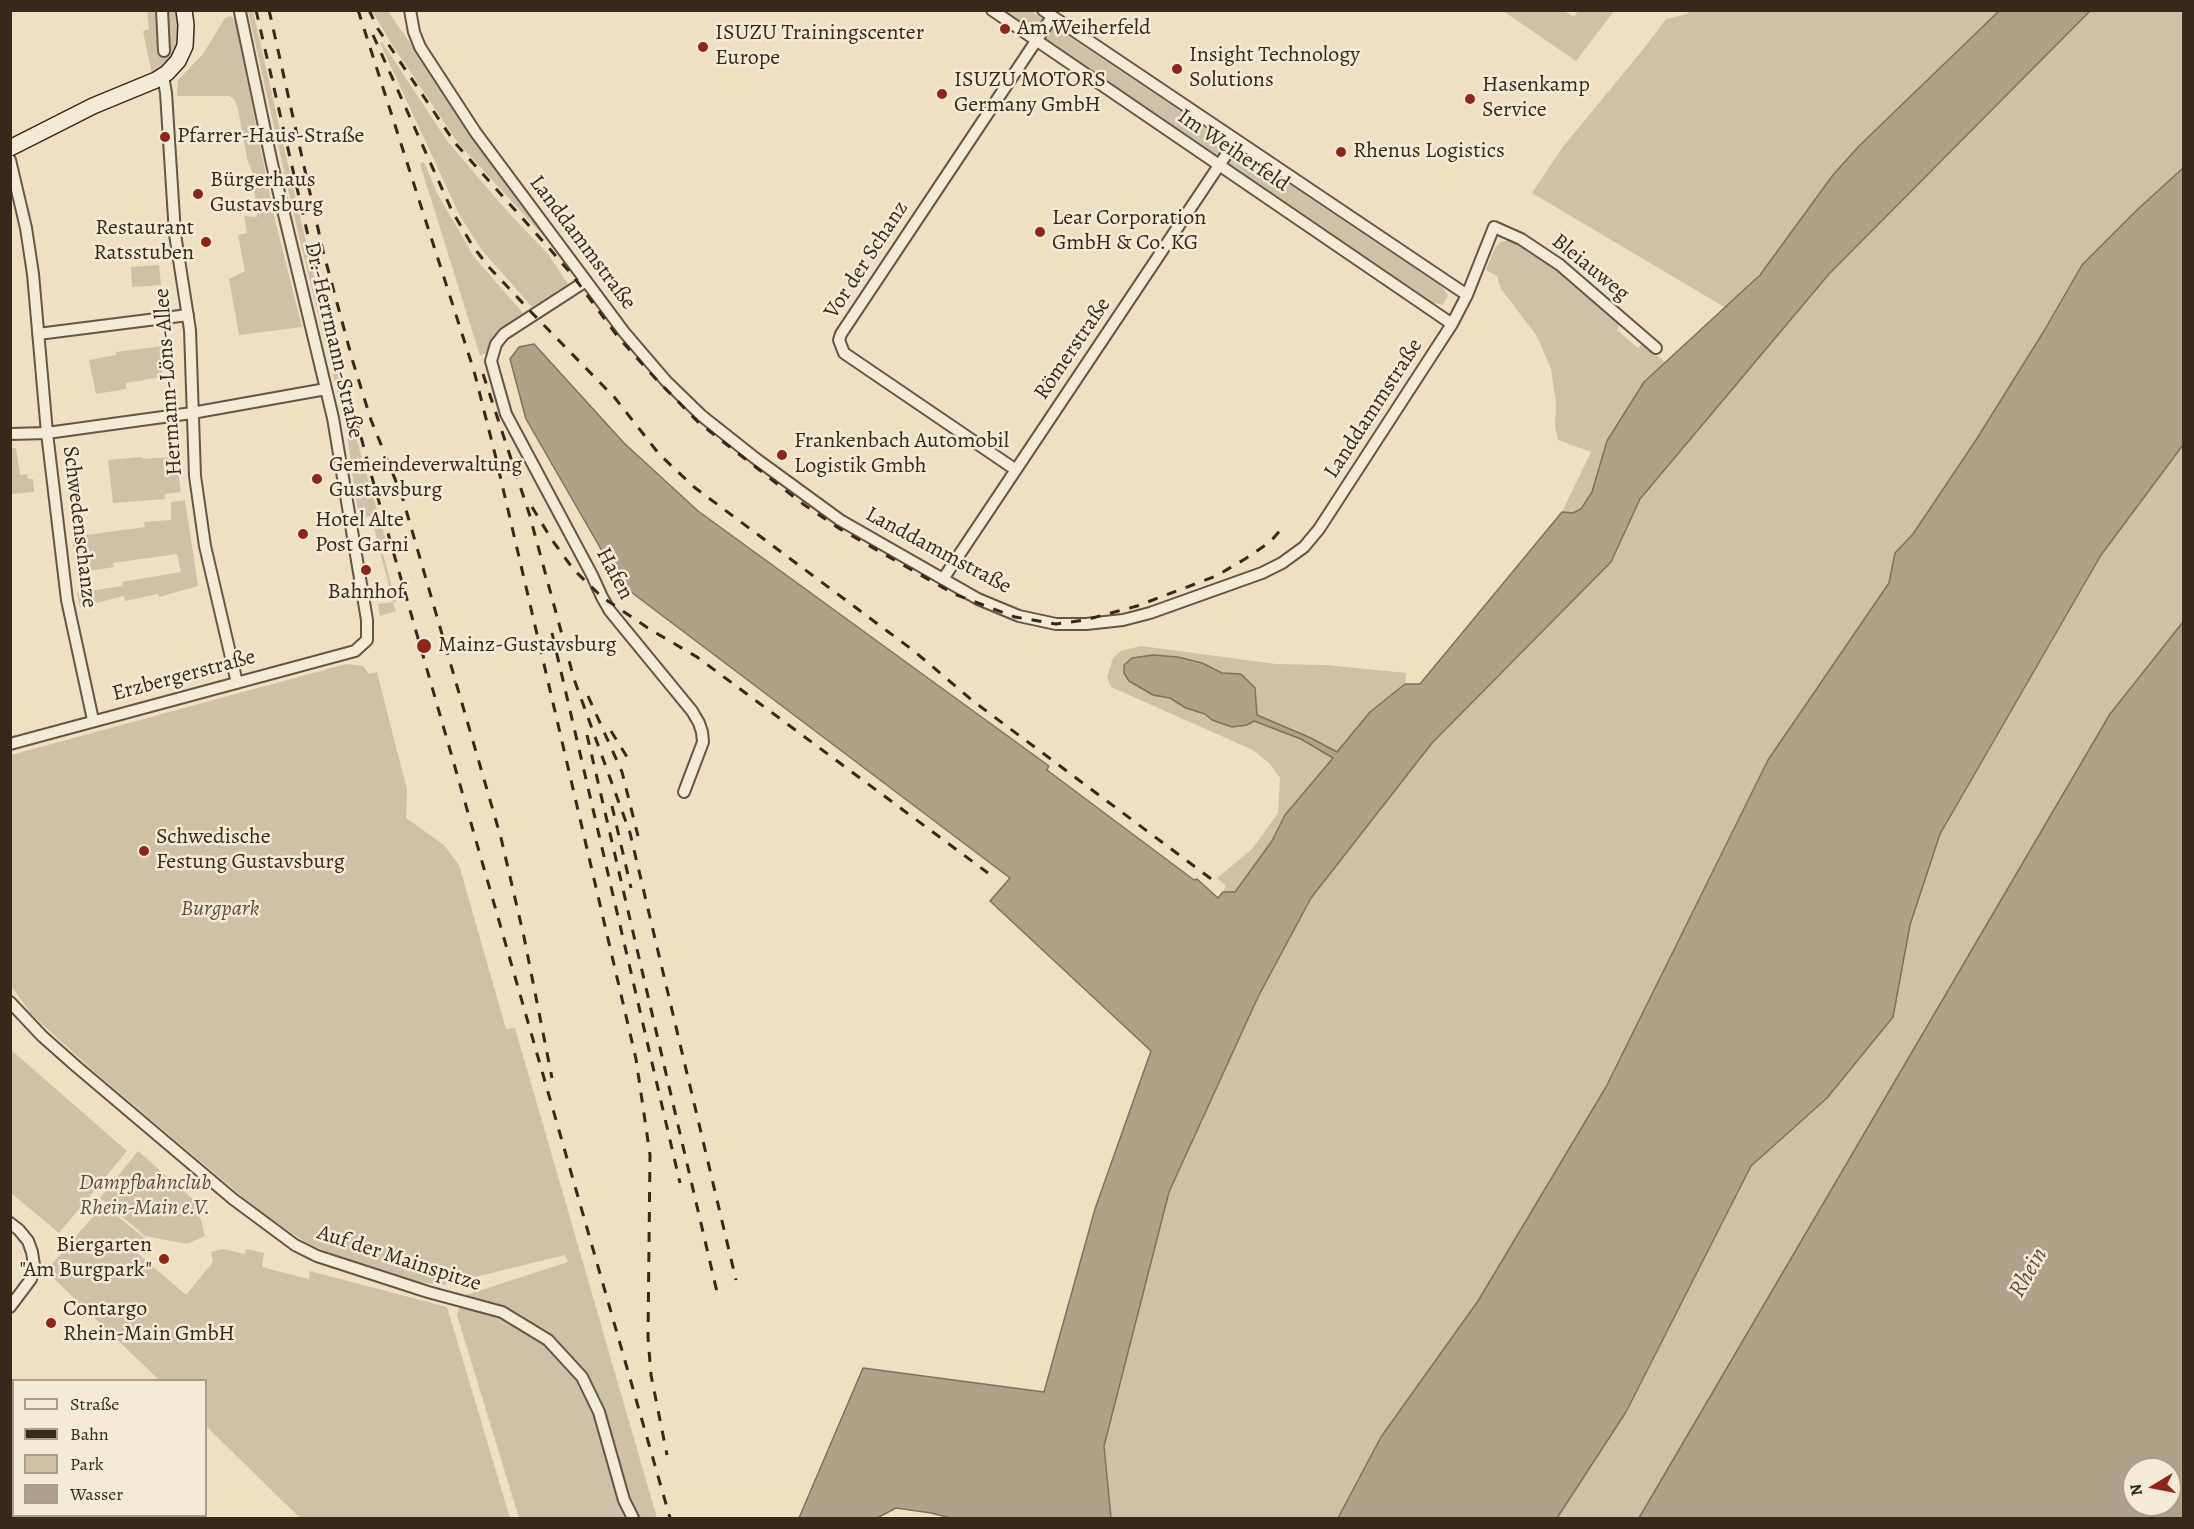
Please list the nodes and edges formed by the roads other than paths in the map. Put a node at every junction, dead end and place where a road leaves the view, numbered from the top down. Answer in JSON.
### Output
{"nodes":[{"id":1,"x":162,"y":10,"type":"edge"},
{"id":2,"x":184,"y":10,"type":"edge"},
{"id":3,"x":410,"y":10,"type":"edge"},
{"id":4,"x":992,"y":10,"type":"edge"},
{"id":5,"x":240,"y":12,"type":"dead end"},
{"id":6,"x":1048,"y":14,"type":"edge"},
{"id":7,"x":1037,"y":41,"type":"junction"},
{"id":8,"x":164,"y":51,"type":"dead end"},
{"id":9,"x":163,"y":76,"type":"junction"},
{"id":10,"x":1236,"y":140,"type":"junction"},
{"id":11,"x":10,"y":148,"type":"edge"},
{"id":12,"x":10,"y":160,"type":"edge"},
{"id":13,"x":1219,"y":165,"type":"junction"},
{"id":14,"x":1494,"y":227,"type":"joint"},
{"id":15,"x":586,"y":281,"type":"junction"},
{"id":16,"x":1467,"y":295,"type":"junction"},
{"id":17,"x":188,"y":315,"type":"junction"},
{"id":18,"x":1452,"y":324,"type":"junction"},
{"id":19,"x":38,"y":334,"type":"junction"},
{"id":20,"x":1656,"y":348,"type":"dead end"},
{"id":21,"x":326,"y":388,"type":"junction"},
{"id":22,"x":192,"y":413,"type":"junction"},
{"id":23,"x":47,"y":433,"type":"junction"},
{"id":24,"x":10,"y":434,"type":"edge"},
{"id":25,"x":1016,"y":470,"type":"junction"},
{"id":26,"x":943,"y":579,"type":"junction"},
{"id":27,"x":365,"y":644,"type":"joint"},
{"id":28,"x":237,"y":683,"type":"junction"},
{"id":29,"x":93,"y":720,"type":"junction"},
{"id":30,"x":10,"y":744,"type":"edge"},
{"id":31,"x":684,"y":792,"type":"dead end"},
{"id":32,"x":11,"y":1003,"type":"edge"},
{"id":33,"x":10,"y":1223,"type":"edge"},
{"id":34,"x":10,"y":1307,"type":"edge"},
{"id":35,"x":633,"y":1518,"type":"edge"}],
"edges":[{"from":1,"to":8,"type":"street"},
{"from":2,"to":9,"type":"main road"},
{"from":3,"to":15,"type":"street","name":"Landdammstraße"},
{"from":4,"to":7,"type":"street","name":"Im Weiherfeld"},
{"from":5,"to":21,"type":"street","name":"Dr.-Herrmann-Straße"},
{"from":6,"to":7,"type":"street","name":"Vor der Schanz"},
{"from":6,"to":10,"type":"street","name":"Im Weiherfeld"},
{"from":7,"to":13,"type":"street","name":"Im Weiherfeld"},
{"from":7,"to":25,"type":"street","name":"Vor der Schanz"},
{"from":9,"to":11,"type":"main road"},
{"from":9,"to":17,"type":"street","name":"Hermann-Löns-Allee"},
{"from":10,"to":13,"type":"street","name":"Römerstraße"},
{"from":10,"to":16,"type":"street","name":"Im Weiherfeld"},
{"from":12,"to":19,"type":"street","name":"Schwedenschanze"},
{"from":13,"to":18,"type":"street","name":"Im Weiherfeld"},
{"from":13,"to":25,"type":"street","name":"Römerstraße"},
{"from":14,"to":16,"type":"street","name":"Landdammstraße"},
{"from":14,"to":20,"type":"street","name":"Bleiauweg"},
{"from":15,"to":26,"type":"street","name":"Landdammstraße"},
{"from":15,"to":31,"type":"street","name":"Hafen"},
{"from":16,"to":18,"type":"street","name":"Landdammstraße"},
{"from":17,"to":19,"type":"street"},
{"from":17,"to":22,"type":"street","name":"Hermann-Löns-Allee"},
{"from":18,"to":26,"type":"street","name":"Landdammstraße"},
{"from":19,"to":23,"type":"street","name":"Schwedenschanze"},
{"from":21,"to":22,"type":"street"},
{"from":21,"to":27,"type":"street","name":"Dr.-Herrmann-Straße"},
{"from":22,"to":23,"type":"street"},
{"from":22,"to":28,"type":"street","name":"Hermann-Löns-Allee"},
{"from":23,"to":24,"type":"street"},
{"from":23,"to":29,"type":"street","name":"Schwedenschanze"},
{"from":25,"to":26,"type":"street","name":"Römerstraße"},
{"from":27,"to":28,"type":"street","name":"Erzbergerstraße"},
{"from":28,"to":29,"type":"street","name":"Erzbergerstraße"},
{"from":29,"to":30,"type":"street","name":"Erzbergerstraße"},
{"from":32,"to":35,"type":"street","name":"Auf der Mainspitze"},
{"from":33,"to":34,"type":"street"}]}
